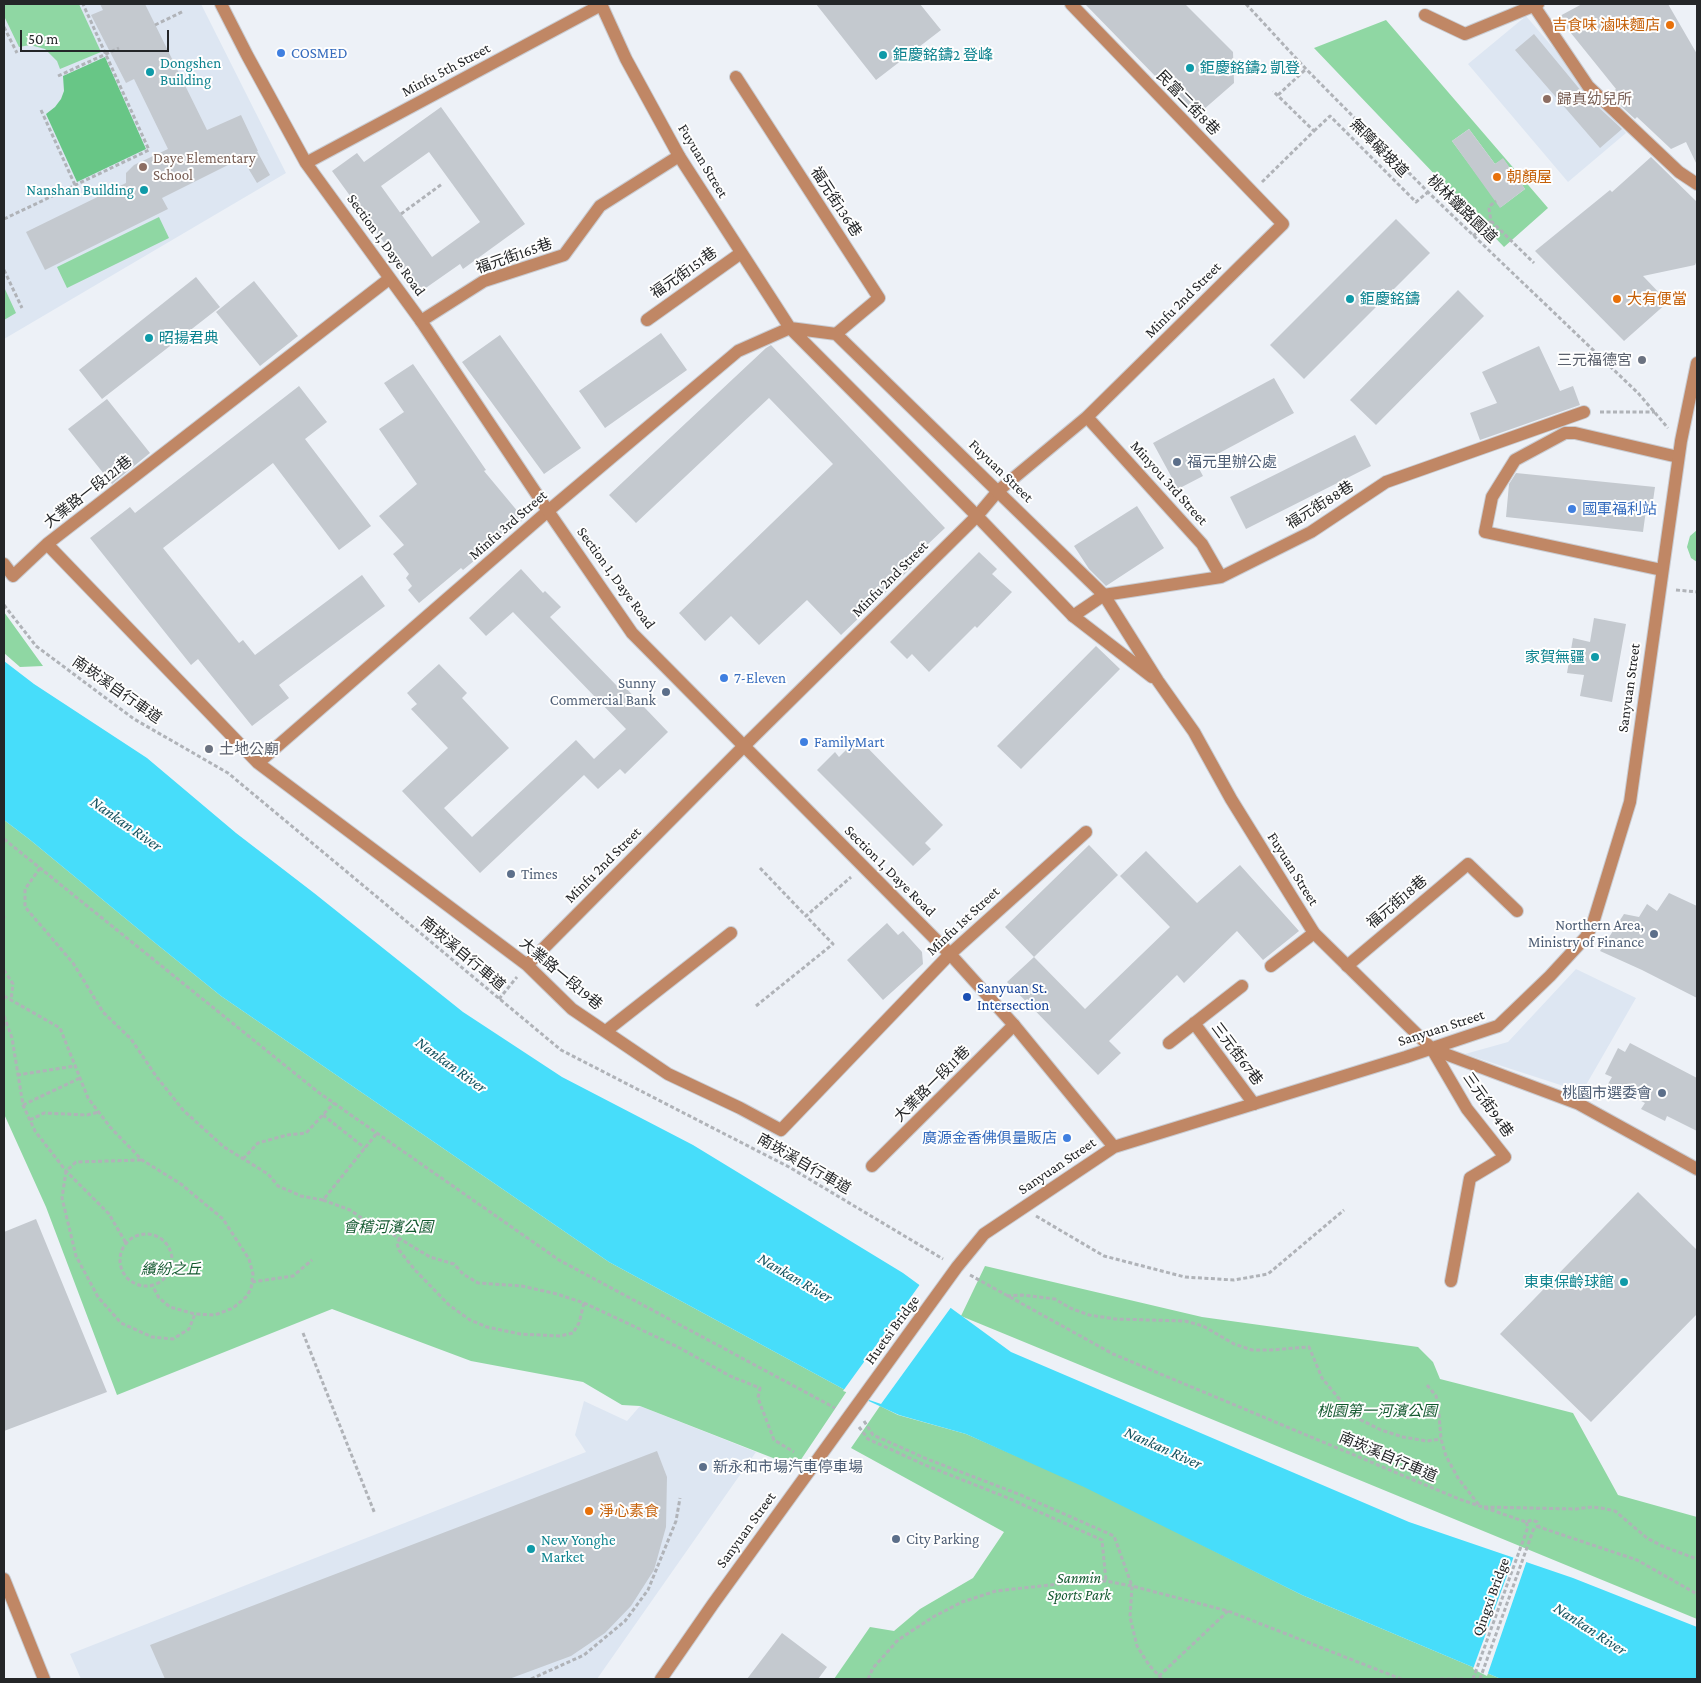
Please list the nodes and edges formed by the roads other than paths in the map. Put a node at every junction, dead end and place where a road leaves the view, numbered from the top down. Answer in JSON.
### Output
{"nodes":[{"id":1,"x":221,"y":4,"type":"edge"},
{"id":2,"x":601,"y":4,"type":"edge"},
{"id":3,"x":1070,"y":4,"type":"edge"},
{"id":4,"x":1536,"y":5,"type":"edge"},
{"id":5,"x":1424,"y":15,"type":"dead end"},
{"id":6,"x":736,"y":77,"type":"dead end"},
{"id":7,"x":679,"y":156,"type":"junction"},
{"id":8,"x":306,"y":163,"type":"junction"},
{"id":9,"x":1697,"y":184,"type":"edge"},
{"id":10,"x":1283,"y":224,"type":"joint"},
{"id":11,"x":741,"y":253,"type":"junction"},
{"id":12,"x":390,"y":279,"type":"junction"},
{"id":13,"x":647,"y":320,"type":"dead end"},
{"id":14,"x":421,"y":321,"type":"junction"},
{"id":15,"x":790,"y":328,"type":"junction"},
{"id":16,"x":836,"y":334,"type":"junction"},
{"id":17,"x":1697,"y":362,"type":"edge"},
{"id":18,"x":1584,"y":412,"type":"road end"},
{"id":19,"x":1087,"y":417,"type":"junction"},
{"id":20,"x":1560,"y":420,"type":"junction"},
{"id":21,"x":1565,"y":433,"type":"junction"},
{"id":22,"x":1678,"y":457,"type":"junction"},
{"id":23,"x":998,"y":491,"type":"junction"},
{"id":24,"x":548,"y":512,"type":"junction"},
{"id":25,"x":977,"y":516,"type":"junction"},
{"id":26,"x":47,"y":544,"type":"junction"},
{"id":27,"x":4,"y":564,"type":"edge"},
{"id":28,"x":1662,"y":570,"type":"junction"},
{"id":29,"x":1221,"y":576,"type":"junction"},
{"id":30,"x":1104,"y":595,"type":"junction"},
{"id":31,"x":1072,"y":616,"type":"junction"},
{"id":32,"x":1158,"y":681,"type":"junction"},
{"id":33,"x":744,"y":746,"type":"junction"},
{"id":34,"x":258,"y":763,"type":"junction"},
{"id":35,"x":1086,"y":832,"type":"dead end"},
{"id":36,"x":1517,"y":910,"type":"dead end"},
{"id":37,"x":731,"y":933,"type":"dead end"},
{"id":38,"x":1314,"y":933,"type":"junction"},
{"id":39,"x":950,"y":954,"type":"junction"},
{"id":40,"x":527,"y":966,"type":"junction"},
{"id":41,"x":1271,"y":966,"type":"dead end"},
{"id":42,"x":1347,"y":966,"type":"junction"},
{"id":43,"x":1242,"y":986,"type":"dead end"},
{"id":44,"x":1194,"y":1023,"type":"junction"},
{"id":45,"x":1014,"y":1025,"type":"junction"},
{"id":46,"x":606,"y":1031,"type":"junction"},
{"id":47,"x":868,"y":1040,"type":"joint"},
{"id":48,"x":1169,"y":1043,"type":"dead end"},
{"id":49,"x":1432,"y":1049,"type":"junction"},
{"id":50,"x":1254,"y":1104,"type":"junction"},
{"id":51,"x":1114,"y":1147,"type":"junction"},
{"id":52,"x":872,"y":1166,"type":"dead end"},
{"id":53,"x":1697,"y":1169,"type":"edge"},
{"id":54,"x":951,"y":1276,"type":"joint"},
{"id":55,"x":1451,"y":1281,"type":"dead end"},
{"id":56,"x":855,"y":1408,"type":"joint"},
{"id":57,"x":4,"y":1578,"type":"edge"},
{"id":58,"x":44,"y":1679,"type":"edge"},
{"id":59,"x":661,"y":1679,"type":"edge"}],
"edges":[{"from":1,"to":8,"type":"street","name":"Section 1, Daye Road"},
{"from":2,"to":7,"type":"street","name":"Fuyuan Street"},
{"from":2,"to":8,"type":"street","name":"Minfu 5th Street"},
{"from":3,"to":10,"type":"street","name":"民富二街8巷"},
{"from":4,"to":5,"type":"street"},
{"from":4,"to":9,"type":"street"},
{"from":6,"to":16,"type":"street","name":"福元街136巷"},
{"from":7,"to":11,"type":"street","name":"Fuyuan Street"},
{"from":7,"to":14,"type":"street","name":"福元街165巷"},
{"from":8,"to":12,"type":"street","name":"Section 1, Daye Road"},
{"from":10,"to":19,"type":"street","name":"Minfu 2nd Street"},
{"from":11,"to":13,"type":"street","name":"福元街151巷"},
{"from":11,"to":15,"type":"street","name":"Fuyuan Street"},
{"from":12,"to":14,"type":"street","name":"Section 1, Daye Road"},
{"from":12,"to":26,"type":"street","name":"大業路一段121巷"},
{"from":14,"to":24,"type":"street","name":"Section 1, Daye Road"},
{"from":15,"to":16,"type":"street"},
{"from":15,"to":24,"type":"street","name":"Minfu 3rd Street"},
{"from":15,"to":25,"type":"street","name":"Fuyuan Street"},
{"from":16,"to":23,"type":"street","name":"Fuyuan Street"},
{"from":17,"to":22,"type":"street","name":"Sanyuan Street"},
{"from":18,"to":20,"type":"street","name":"福元街88巷"},
{"from":19,"to":23,"type":"street","name":"Minfu 2nd Street"},
{"from":19,"to":29,"type":"street","name":"Minyou 3rd Street"},
{"from":20,"to":21,"type":"street"},
{"from":20,"to":29,"type":"street","name":"福元街88巷"},
{"from":21,"to":22,"type":"street"},
{"from":21,"to":28,"type":"street"},
{"from":22,"to":28,"type":"street","name":"Sanyuan Street"},
{"from":23,"to":25,"type":"street","name":"Minfu 2nd Street"},
{"from":23,"to":30,"type":"street","name":"Fuyuan Street"},
{"from":24,"to":33,"type":"street","name":"Section 1, Daye Road"},
{"from":24,"to":34,"type":"street","name":"Minfu 3rd Street"},
{"from":25,"to":31,"type":"street","name":"Fuyuan Street"},
{"from":25,"to":33,"type":"street","name":"Minfu 2nd Street"},
{"from":26,"to":27,"type":"street"},
{"from":26,"to":34,"type":"street","name":"大業路一段121巷"},
{"from":28,"to":49,"type":"street","name":"Sanyuan Street"},
{"from":29,"to":30,"type":"street","name":"福元街88巷"},
{"from":30,"to":31,"type":"street","name":"福元街88巷"},
{"from":30,"to":32,"type":"street","name":"Fuyuan Street"},
{"from":31,"to":32,"type":"street","name":"Fuyuan Street"},
{"from":32,"to":38,"type":"street","name":"Fuyuan Street"},
{"from":33,"to":39,"type":"street","name":"Section 1, Daye Road"},
{"from":33,"to":40,"type":"street","name":"Minfu 2nd Street"},
{"from":34,"to":40,"type":"street","name":"大業路一段19巷"},
{"from":35,"to":39,"type":"street","name":"Minfu 1st Street"},
{"from":36,"to":42,"type":"street","name":"福元街18巷"},
{"from":37,"to":46,"type":"street"},
{"from":38,"to":41,"type":"street"},
{"from":38,"to":42,"type":"street","name":"Fuyuan Street"},
{"from":39,"to":45,"type":"street","name":"Section 1, Daye Road"},
{"from":39,"to":47,"type":"street","name":"Minfu 1st Street"},
{"from":40,"to":46,"type":"street","name":"大業路一段19巷"},
{"from":42,"to":49,"type":"street","name":"Fuyuan Street"},
{"from":43,"to":44,"type":"street","name":"三元街67巷"},
{"from":44,"to":48,"type":"street","name":"三元街67巷"},
{"from":44,"to":50,"type":"street","name":"三元街67巷"},
{"from":45,"to":51,"type":"street","name":"Section 1, Daye Road"},
{"from":45,"to":52,"type":"street","name":"大業路一段11巷"},
{"from":46,"to":47,"type":"street","name":"大業路一段19巷"},
{"from":49,"to":50,"type":"street","name":"Sanyuan Street"},
{"from":49,"to":53,"type":"street"},
{"from":49,"to":55,"type":"street","name":"三元街94巷"},
{"from":50,"to":51,"type":"street","name":"Sanyuan Street"},
{"from":51,"to":54,"type":"street","name":"Sanyuan Street"},
{"from":54,"to":56,"type":"street","name":"Huetsi Bridge"},
{"from":56,"to":59,"type":"street","name":"Sanyuan Street"},
{"from":57,"to":58,"type":"street"}]}
